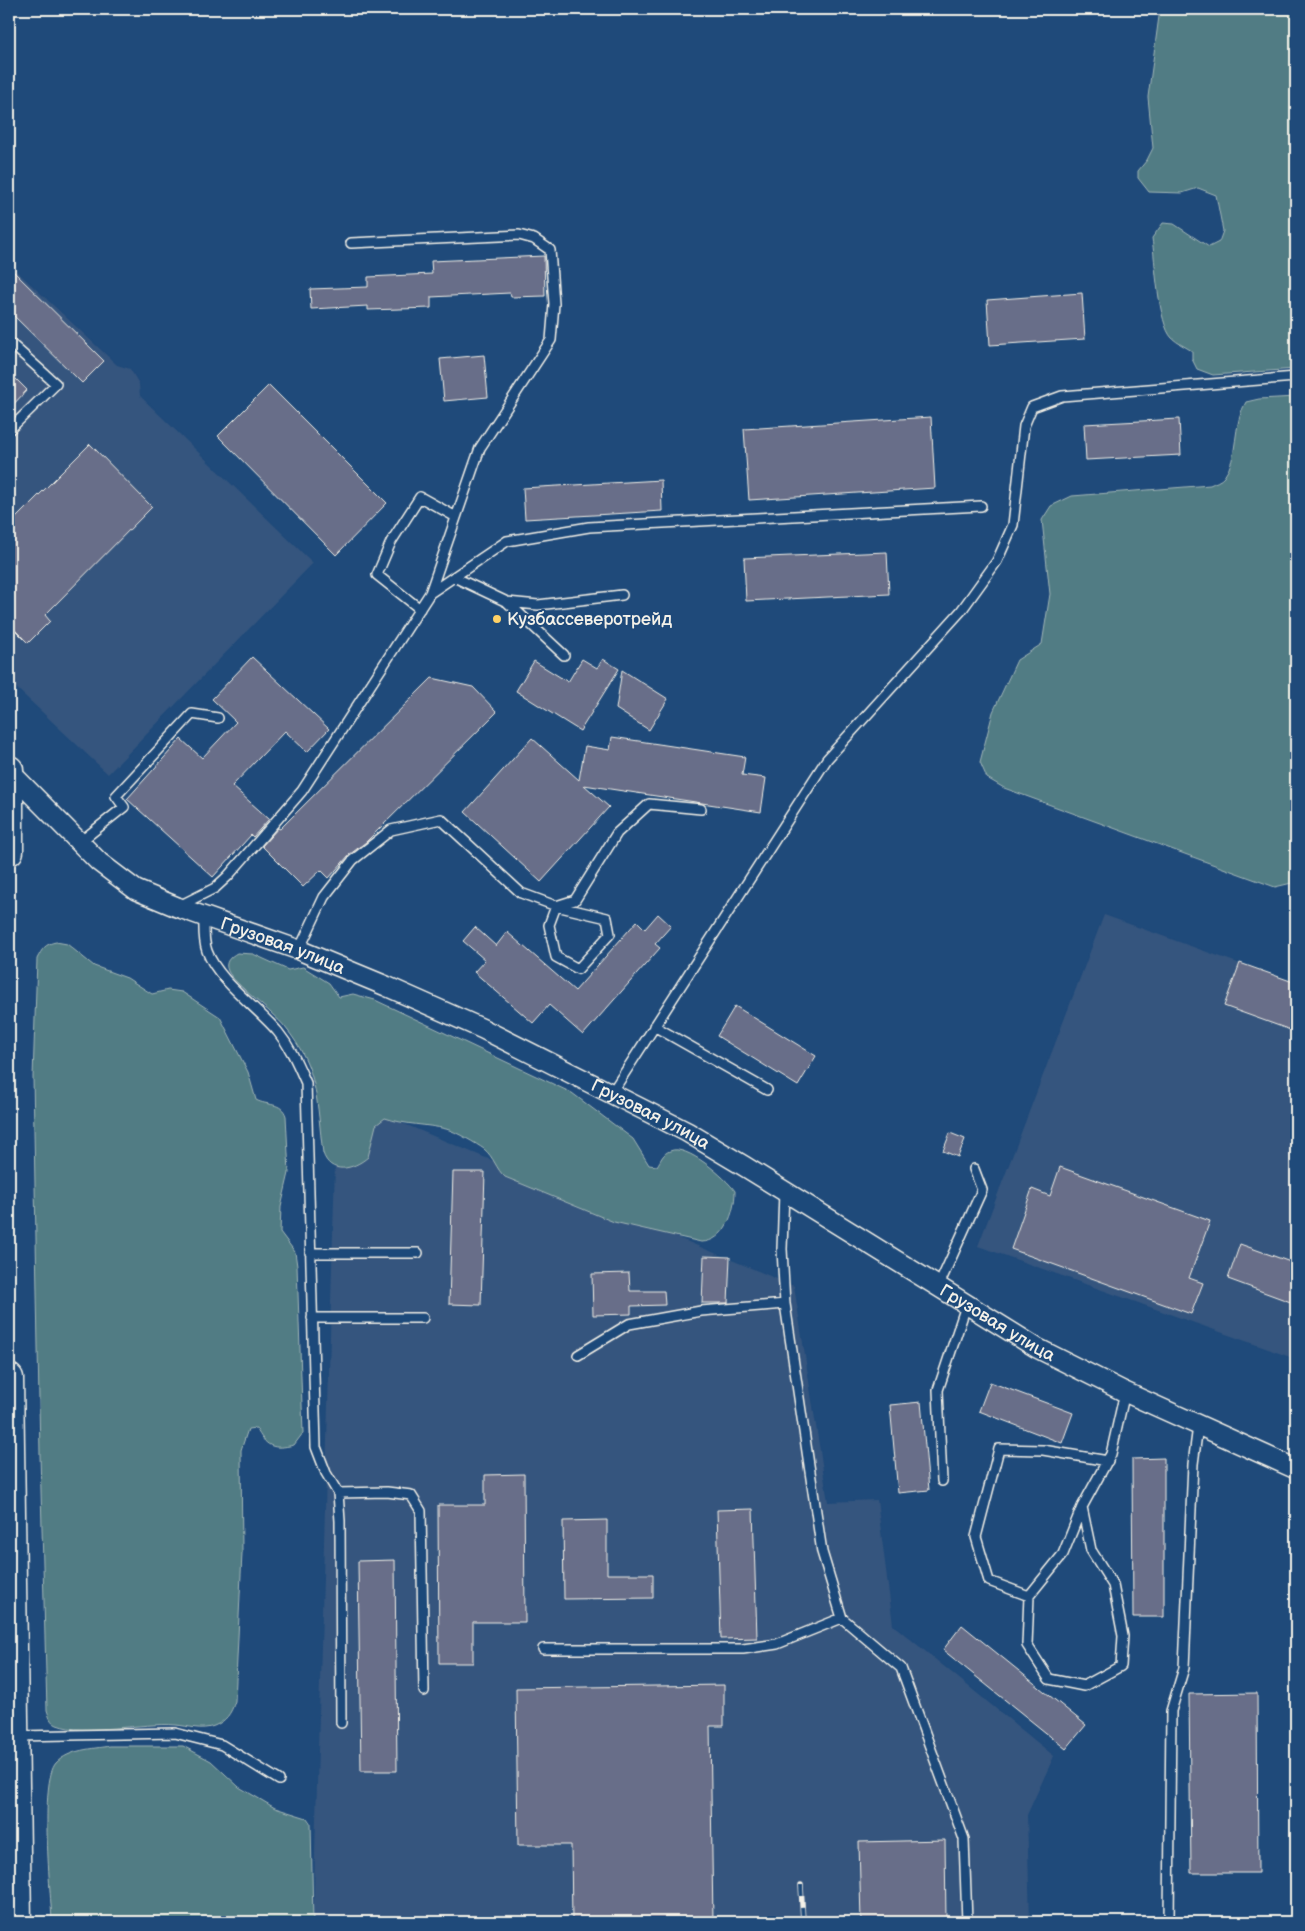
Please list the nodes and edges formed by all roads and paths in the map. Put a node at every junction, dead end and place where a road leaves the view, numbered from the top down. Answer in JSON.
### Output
{"nodes":[{"id":1,"x":351,"y":243,"type":"dead end"},
{"id":2,"x":9,"y":342,"type":"edge"},
{"id":3,"x":1296,"y":377,"type":"edge"},
{"id":4,"x":9,"y":430,"type":"edge"},
{"id":5,"x":981,"y":506,"type":"dead end"},
{"id":6,"x":456,"y":517,"type":"junction"},
{"id":7,"x":454,"y":577,"type":"junction"},
{"id":8,"x":430,"y":593,"type":"junction"},
{"id":9,"x":622,"y":596,"type":"dead end"},
{"id":10,"x":507,"y":602,"type":"junction"},
{"id":11,"x":420,"y":608,"type":"junction"},
{"id":12,"x":564,"y":655,"type":"dead end"},
{"id":13,"x":218,"y":718,"type":"dead end"},
{"id":14,"x":9,"y":771,"type":"edge"},
{"id":15,"x":701,"y":810,"type":"dead end"},
{"id":16,"x":80,"y":842,"type":"junction"},
{"id":17,"x":9,"y":851,"type":"edge"},
{"id":18,"x":556,"y":906,"type":"junction"},
{"id":19,"x":177,"y":907,"type":"junction"},
{"id":20,"x":204,"y":916,"type":"junction"},
{"id":21,"x":300,"y":950,"type":"junction"},
{"id":22,"x":654,"y":1026,"type":"junction"},
{"id":23,"x":767,"y":1090,"type":"dead end"},
{"id":24,"x":611,"y":1094,"type":"junction"},
{"id":25,"x":974,"y":1169,"type":"dead end"},
{"id":26,"x":784,"y":1192,"type":"junction"},
{"id":27,"x":310,"y":1253,"type":"junction"},
{"id":28,"x":418,"y":1253,"type":"dead end"},
{"id":29,"x":939,"y":1285,"type":"junction"},
{"id":30,"x":785,"y":1304,"type":"junction"},
{"id":31,"x":966,"y":1306,"type":"junction"},
{"id":32,"x":312,"y":1318,"type":"junction"},
{"id":33,"x":423,"y":1318,"type":"dead end"},
{"id":34,"x":578,"y":1355,"type":"dead end"},
{"id":35,"x":9,"y":1378,"type":"edge"},
{"id":36,"x":1125,"y":1392,"type":"junction"},
{"id":37,"x":1198,"y":1426,"type":"junction"},
{"id":38,"x":1108,"y":1461,"type":"junction"},
{"id":39,"x":1296,"y":1469,"type":"edge"},
{"id":40,"x":1296,"y":1479,"type":"edge"},
{"id":41,"x":942,"y":1480,"type":"dead end"},
{"id":42,"x":338,"y":1493,"type":"junction"},
{"id":43,"x":1082,"y":1507,"type":"junction"},
{"id":44,"x":1029,"y":1596,"type":"junction"},
{"id":45,"x":842,"y":1618,"type":"junction"},
{"id":46,"x":543,"y":1649,"type":"dead end"},
{"id":47,"x":424,"y":1691,"type":"dead end"},
{"id":48,"x":341,"y":1723,"type":"dead end"},
{"id":49,"x":14,"y":1736,"type":"junction"},
{"id":50,"x":279,"y":1780,"type":"dead end"},
{"id":51,"x":17,"y":1922,"type":"edge"},
{"id":52,"x":966,"y":1922,"type":"edge"},
{"id":53,"x":1168,"y":1922,"type":"edge"}],
"edges":[{"from":1,"to":6,"type":"lane"},
{"from":2,"to":4,"type":"lane"},
{"from":3,"to":22,"type":"lane"},
{"from":5,"to":7,"type":"lane"},
{"from":6,"to":8,"type":"lane"},
{"from":6,"to":11,"type":"lane"},
{"from":7,"to":8,"type":"lane"},
{"from":7,"to":10,"type":"lane"},
{"from":8,"to":11,"type":"lane"},
{"from":9,"to":10,"type":"lane"},
{"from":10,"to":12,"type":"lane"},
{"from":11,"to":19,"type":"lane"},
{"from":13,"to":16,"type":"lane"},
{"from":14,"to":16,"type":"street","name":"Грузовая улица"},
{"from":14,"to":17,"type":"main road"},
{"from":15,"to":18,"type":"lane"},
{"from":16,"to":19,"type":"street","name":"Грузовая улица"},
{"from":18,"to":18,"type":"lane"},
{"from":18,"to":21,"type":"lane"},
{"from":19,"to":20,"type":"street","name":"Грузовая улица"},
{"from":20,"to":21,"type":"street","name":"Грузовая улица"},
{"from":20,"to":27,"type":"lane"},
{"from":21,"to":24,"type":"street","name":"Грузовая улица"},
{"from":22,"to":23,"type":"lane"},
{"from":22,"to":24,"type":"lane"},
{"from":24,"to":26,"type":"street","name":"Грузовая улица"},
{"from":25,"to":29,"type":"lane"},
{"from":26,"to":29,"type":"street","name":"Грузовая улица"},
{"from":26,"to":30,"type":"lane"},
{"from":27,"to":28,"type":"lane"},
{"from":27,"to":32,"type":"lane"},
{"from":29,"to":31,"type":"street","name":"Грузовая улица"},
{"from":30,"to":34,"type":"lane"},
{"from":30,"to":45,"type":"lane"},
{"from":31,"to":36,"type":"street","name":"Грузовая улица"},
{"from":31,"to":41,"type":"lane"},
{"from":32,"to":33,"type":"lane"},
{"from":32,"to":42,"type":"lane"},
{"from":35,"to":49,"type":"main road"},
{"from":36,"to":37,"type":"street","name":"Грузовая улица"},
{"from":36,"to":38,"type":"lane"},
{"from":37,"to":39,"type":"street","name":"Грузовая улица"},
{"from":37,"to":53,"type":"lane"},
{"from":38,"to":43,"type":"lane"},
{"from":38,"to":44,"type":"lane"},
{"from":39,"to":40,"type":"lane"},
{"from":42,"to":47,"type":"lane"},
{"from":42,"to":48,"type":"lane"},
{"from":43,"to":44,"type":"lane"},
{"from":43,"to":44,"type":"lane"},
{"from":45,"to":46,"type":"lane"},
{"from":45,"to":52,"type":"lane"},
{"from":49,"to":50,"type":"lane"},
{"from":49,"to":51,"type":"main road"}]}
